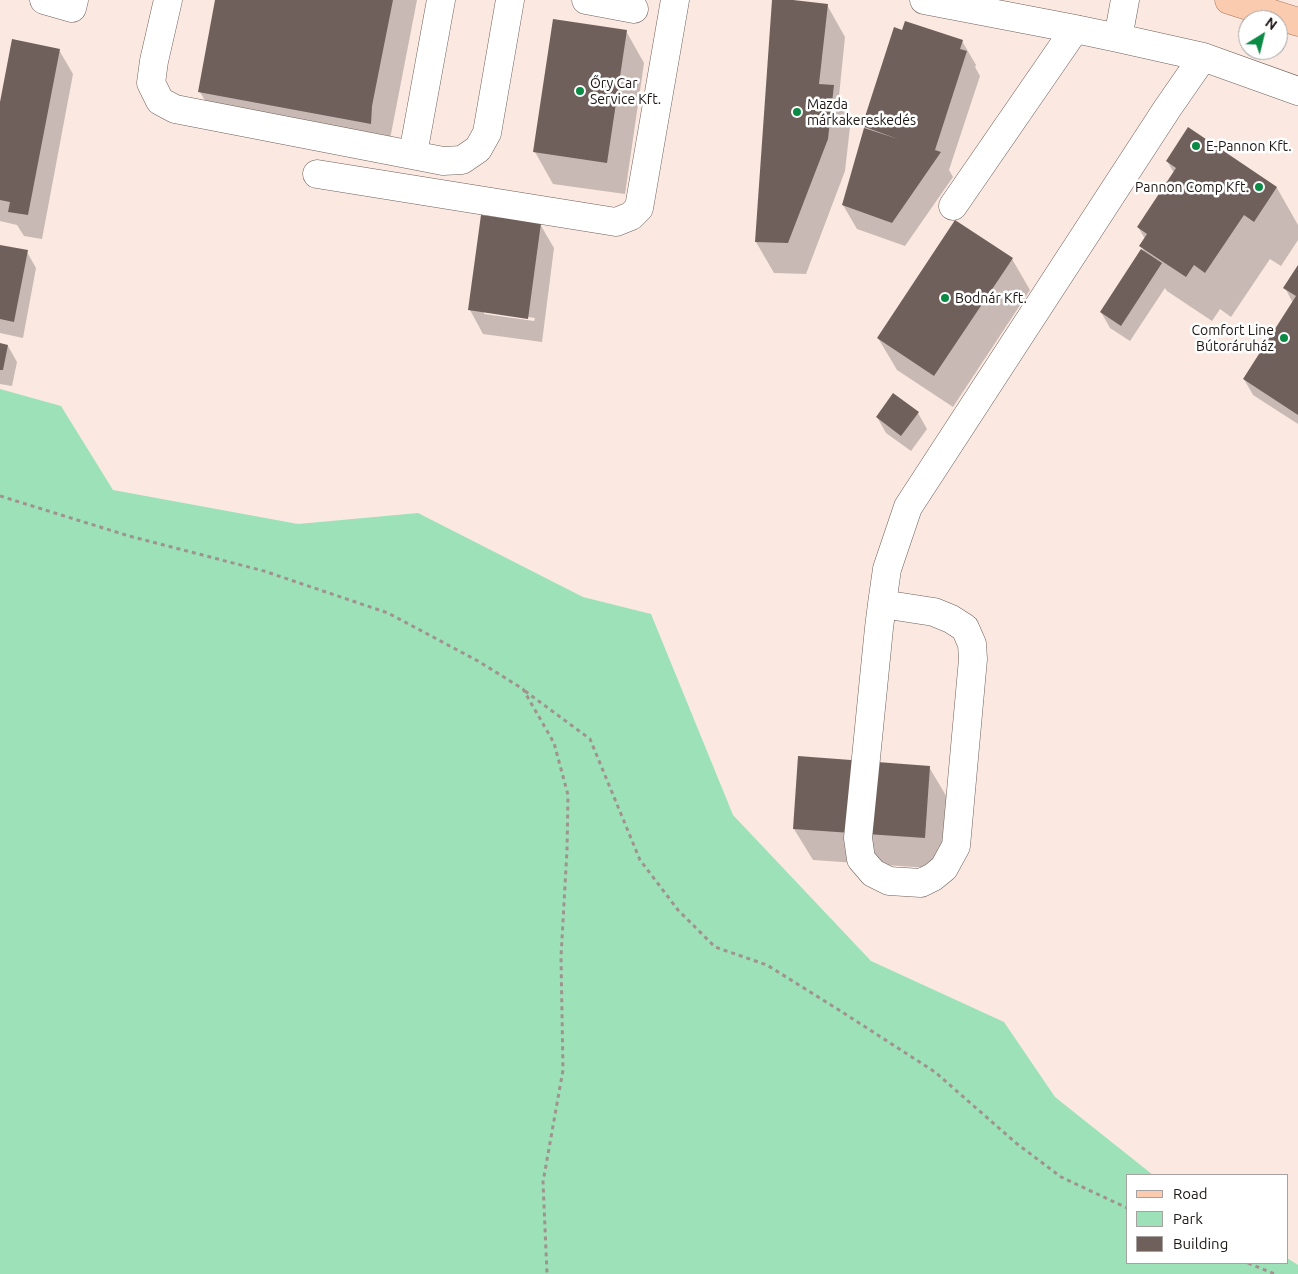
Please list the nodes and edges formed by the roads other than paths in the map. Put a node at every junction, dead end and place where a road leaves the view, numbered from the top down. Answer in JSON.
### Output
{"nodes":[{"id":1,"x":44,"y":0,"type":"edge"},
{"id":2,"x":74,"y":0,"type":"edge"},
{"id":3,"x":168,"y":0,"type":"edge"},
{"id":4,"x":441,"y":0,"type":"edge"},
{"id":5,"x":510,"y":0,"type":"edge"},
{"id":6,"x":586,"y":0,"type":"edge"},
{"id":7,"x":675,"y":0,"type":"edge"},
{"id":8,"x":924,"y":0,"type":"edge"},
{"id":9,"x":1125,"y":0,"type":"edge"},
{"id":10,"x":1230,"y":0,"type":"edge"},
{"id":11,"x":634,"y":9,"type":"dead end"},
{"id":12,"x":1298,"y":22,"type":"edge"},
{"id":13,"x":1075,"y":28,"type":"junction"},
{"id":14,"x":1118,"y":38,"type":"junction"},
{"id":15,"x":1203,"y":57,"type":"junction"},
{"id":16,"x":1298,"y":91,"type":"edge"},
{"id":17,"x":413,"y":154,"type":"junction"},
{"id":18,"x":316,"y":174,"type":"dead end"},
{"id":19,"x":953,"y":206,"type":"dead end"},
{"id":20,"x":882,"y":604,"type":"junction"}],
"edges":[{"from":1,"to":2,"type":"lane"},
{"from":3,"to":17,"type":"lane"},
{"from":4,"to":17,"type":"lane"},
{"from":5,"to":17,"type":"lane"},
{"from":6,"to":11,"type":"lane"},
{"from":7,"to":18,"type":"lane"},
{"from":8,"to":13,"type":"lane"},
{"from":9,"to":14,"type":"lane"},
{"from":10,"to":12,"type":"main road"},
{"from":13,"to":14,"type":"lane"},
{"from":13,"to":19,"type":"lane"},
{"from":14,"to":15,"type":"lane"},
{"from":15,"to":16,"type":"lane"},
{"from":15,"to":20,"type":"lane"},
{"from":20,"to":20,"type":"lane"}]}
